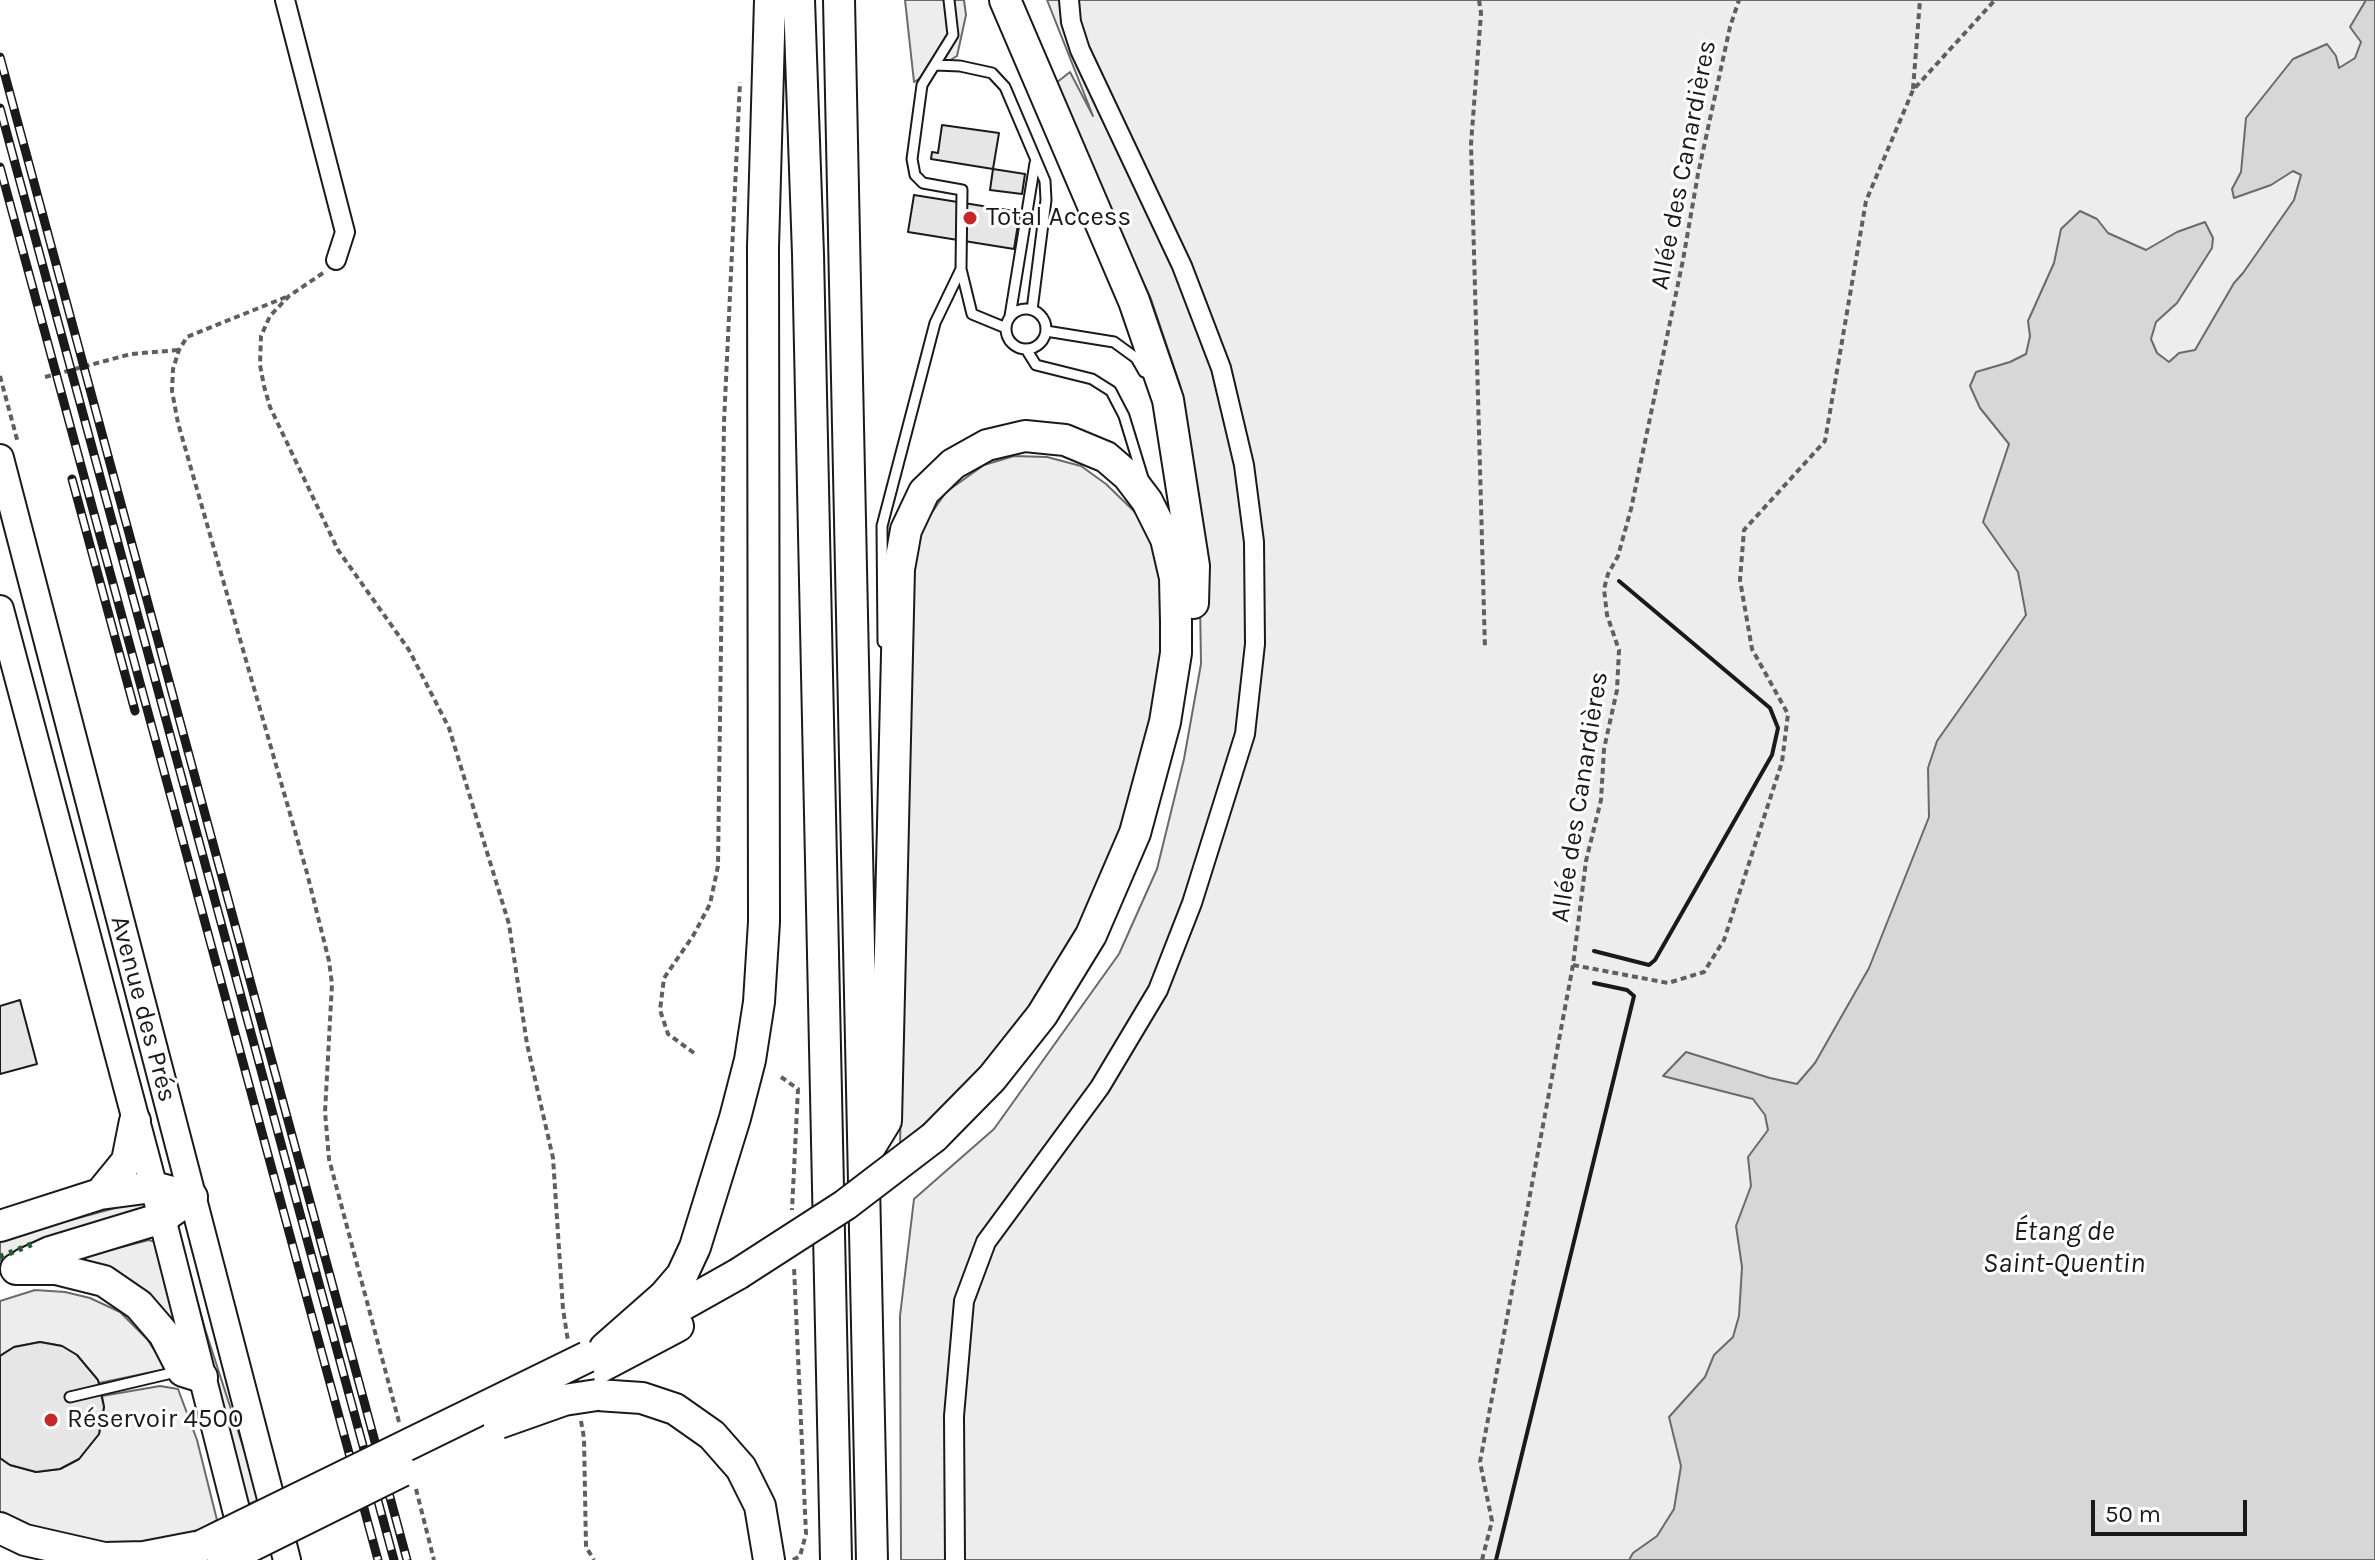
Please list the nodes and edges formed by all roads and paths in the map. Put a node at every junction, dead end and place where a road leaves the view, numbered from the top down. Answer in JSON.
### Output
{"nodes":[{"id":1,"x":285,"y":0,"type":"edge"},
{"id":2,"x":770,"y":0,"type":"edge"},
{"id":3,"x":799,"y":0,"type":"edge"},
{"id":4,"x":839,"y":0,"type":"edge"},
{"id":5,"x":949,"y":0,"type":"edge"},
{"id":6,"x":1005,"y":0,"type":"edge"},
{"id":7,"x":1069,"y":0,"type":"edge"},
{"id":8,"x":1479,"y":0,"type":"edge"},
{"id":9,"x":1739,"y":0,"type":"edge"},
{"id":10,"x":1920,"y":0,"type":"edge"},
{"id":11,"x":1995,"y":0,"type":"edge"},
{"id":12,"x":936,"y":65,"type":"junction"},
{"id":13,"x":741,"y":78,"type":"dead end"},
{"id":14,"x":1913,"y":90,"type":"junction"},
{"id":15,"x":1035,"y":159,"type":"junction"},
{"id":16,"x":336,"y":260,"type":"joint"},
{"id":17,"x":961,"y":269,"type":"junction"},
{"id":18,"x":289,"y":296,"type":"junction"},
{"id":19,"x":1032,"y":310,"type":"junction"},
{"id":20,"x":1010,"y":316,"type":"junction"},
{"id":21,"x":1006,"y":328,"type":"junction"},
{"id":22,"x":1046,"y":331,"type":"junction"},
{"id":23,"x":1026,"y":349,"type":"junction"},
{"id":24,"x":179,"y":350,"type":"junction"},
{"id":25,"x":45,"y":377,"type":"dead end"},
{"id":26,"x":1157,"y":391,"type":"junction"},
{"id":27,"x":0,"y":458,"type":"edge"},
{"id":28,"x":1147,"y":501,"type":"junction"},
{"id":29,"x":0,"y":609,"type":"edge"},
{"id":30,"x":1485,"y":649,"type":"dead end"},
{"id":31,"x":883,"y":654,"type":"dead end"},
{"id":32,"x":885,"y":668,"type":"dead end"},
{"id":33,"x":895,"y":737,"type":"junction"},
{"id":34,"x":1573,"y":965,"type":"junction"},
{"id":35,"x":694,"y":1053,"type":"dead end"},
{"id":36,"x":781,"y":1077,"type":"dead end"},
{"id":37,"x":135,"y":1121,"type":"junction"},
{"id":38,"x":934,"y":1150,"type":"junction"},
{"id":39,"x":864,"y":1157,"type":"junction"},
{"id":40,"x":153,"y":1187,"type":"junction"},
{"id":41,"x":100,"y":1194,"type":"junction"},
{"id":42,"x":192,"y":1197,"type":"junction"},
{"id":43,"x":792,"y":1212,"type":"dead end"},
{"id":44,"x":162,"y":1218,"type":"junction"},
{"id":45,"x":0,"y":1226,"type":"edge"},
{"id":46,"x":793,"y":1258,"type":"dead end"},
{"id":47,"x":8,"y":1271,"type":"edge"},
{"id":48,"x":588,"y":1372,"type":"junction"},
{"id":49,"x":193,"y":1374,"type":"junction"},
{"id":50,"x":70,"y":1397,"type":"dead end"},
{"id":51,"x":399,"y":1422,"type":"dead end"},
{"id":52,"x":415,"y":1483,"type":"dead end"},
{"id":53,"x":0,"y":1528,"type":"edge"},
{"id":54,"x":212,"y":1553,"type":"edge"},
{"id":55,"x":174,"y":1560,"type":"edge"},
{"id":56,"x":249,"y":1560,"type":"edge"},
{"id":57,"x":287,"y":1560,"type":"edge"},
{"id":58,"x":434,"y":1560,"type":"edge"},
{"id":59,"x":594,"y":1560,"type":"edge"},
{"id":60,"x":769,"y":1560,"type":"edge"},
{"id":61,"x":793,"y":1560,"type":"edge"},
{"id":62,"x":836,"y":1560,"type":"edge"},
{"id":63,"x":872,"y":1560,"type":"edge"},
{"id":64,"x":955,"y":1560,"type":"edge"},
{"id":65,"x":1482,"y":1560,"type":"edge"}],
"edges":[{"from":1,"to":16,"type":"street"},
{"from":2,"to":48,"type":"main road"},
{"from":3,"to":62,"type":"main road"},
{"from":4,"to":39,"type":"main road"},
{"from":5,"to":12,"type":"lane"},
{"from":6,"to":26,"type":"main road"},
{"from":7,"to":64,"type":"street"},
{"from":8,"to":30,"type":"path"},
{"from":9,"to":34,"type":"path","name":"Allée des Canardières"},
{"from":10,"to":14,"type":"path"},
{"from":11,"to":14,"type":"path"},
{"from":12,"to":15,"type":"lane"},
{"from":12,"to":17,"type":"lane"},
{"from":13,"to":35,"type":"path"},
{"from":14,"to":34,"type":"path"},
{"from":15,"to":19,"type":"lane"},
{"from":15,"to":20,"type":"lane"},
{"from":16,"to":18,"type":"path"},
{"from":17,"to":21,"type":"lane"},
{"from":17,"to":31,"type":"lane"},
{"from":18,"to":24,"type":"path"},
{"from":18,"to":48,"type":"path"},
{"from":19,"to":20,"type":"lane"},
{"from":19,"to":22,"type":"lane"},
{"from":20,"to":21,"type":"lane"},
{"from":21,"to":23,"type":"lane"},
{"from":22,"to":23,"type":"lane"},
{"from":22,"to":26,"type":"lane"},
{"from":23,"to":28,"type":"lane"},
{"from":24,"to":25,"type":"path"},
{"from":24,"to":51,"type":"path"},
{"from":26,"to":38,"type":"main road"},
{"from":27,"to":42,"type":"main road","name":"Avenue des Prés"},
{"from":28,"to":33,"type":"main road"},
{"from":28,"to":38,"type":"main road"},
{"from":29,"to":37,"type":"main road","name":"Avenue des Prés"},
{"from":32,"to":33,"type":"lane"},
{"from":33,"to":39,"type":"main road"},
{"from":34,"to":65,"type":"path","name":"Allée des Canardières"},
{"from":36,"to":43,"type":"path"},
{"from":37,"to":40,"type":"main road","name":"Avenue des Prés"},
{"from":37,"to":41,"type":"main road"},
{"from":38,"to":48,"type":"main road","bridge":true},
{"from":39,"to":63,"type":"main road"},
{"from":40,"to":41,"type":"main road"},
{"from":40,"to":42,"type":"main road"},
{"from":40,"to":44,"type":"main road","name":"Avenue des Prés"},
{"from":41,"to":45,"type":"main road"},
{"from":42,"to":44,"type":"main road"},
{"from":42,"to":57,"type":"main road","name":"Avenue des Prés"},
{"from":44,"to":47,"type":"main road"},
{"from":44,"to":49,"type":"main road","name":"Avenue des Prés"},
{"from":46,"to":61,"type":"path"},
{"from":47,"to":49,"type":"main road"},
{"from":48,"to":54,"type":"main road","bridge":true},
{"from":48,"to":54,"type":"main road","bridge":true},
{"from":48,"to":59,"type":"path"},
{"from":48,"to":60,"type":"main road"},
{"from":49,"to":50,"type":"lane"},
{"from":49,"to":56,"type":"main road","name":"Avenue des Prés"},
{"from":52,"to":58,"type":"path"},
{"from":53,"to":54,"type":"main road"},
{"from":54,"to":55,"type":"main road"}]}
